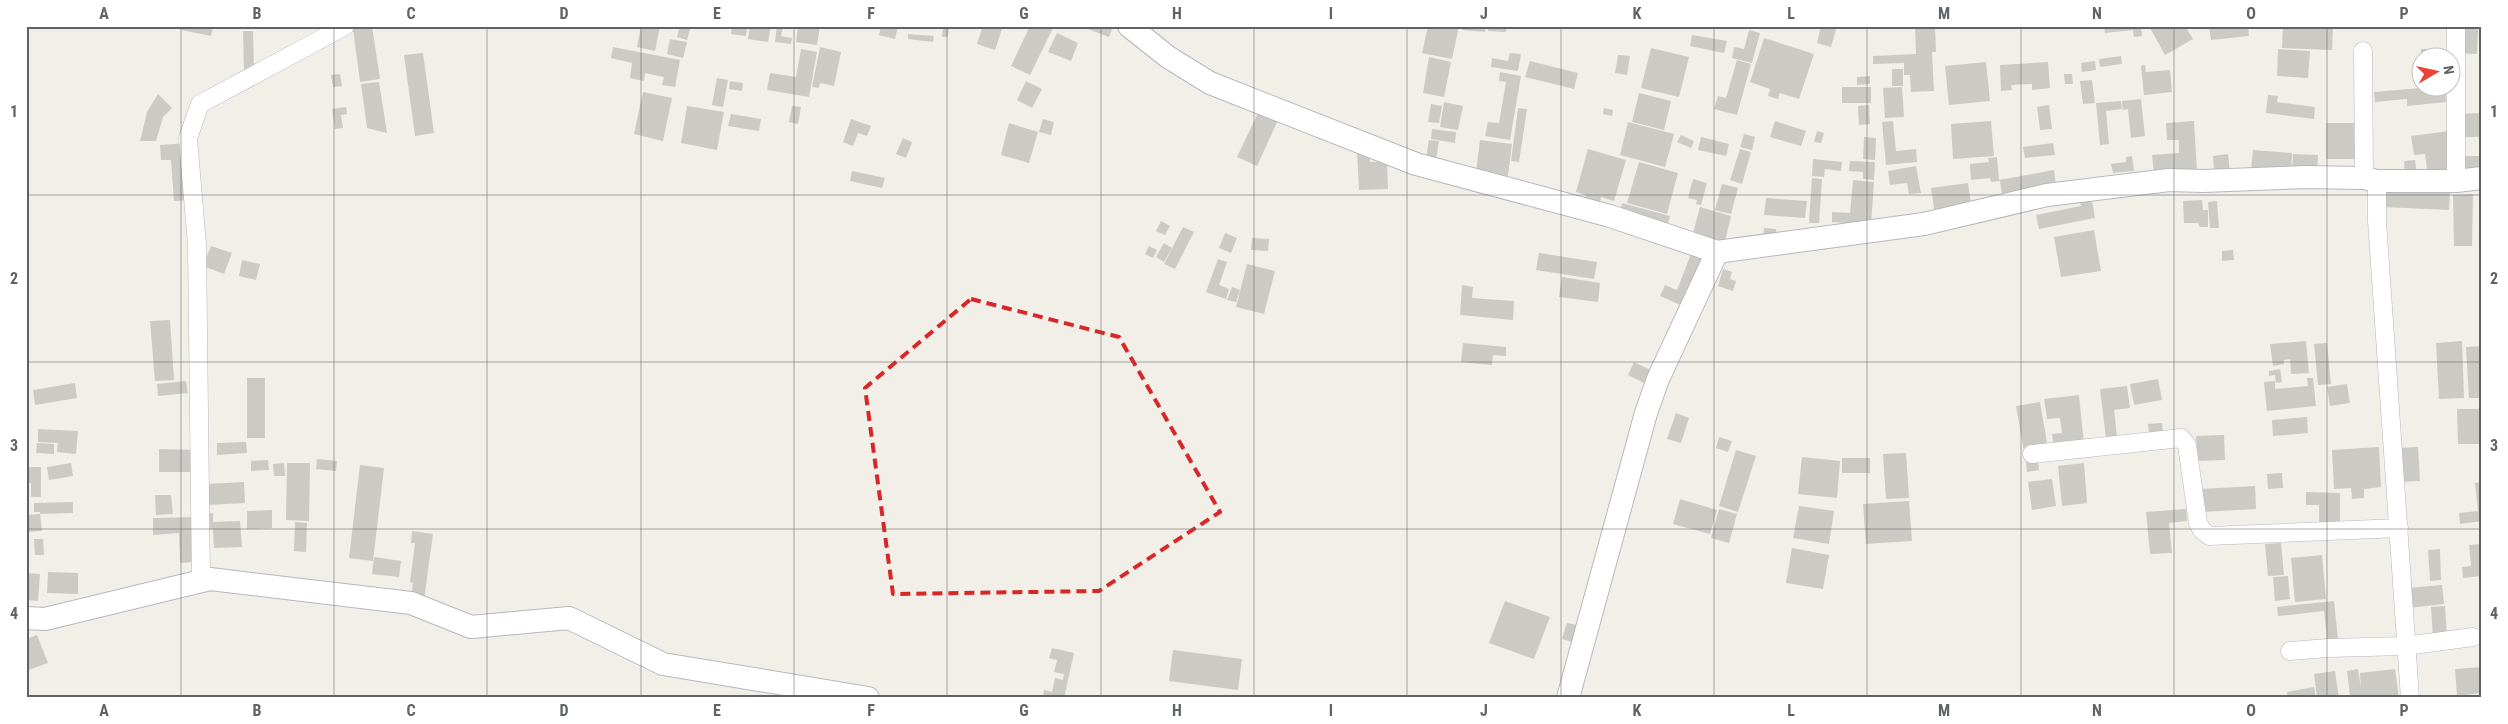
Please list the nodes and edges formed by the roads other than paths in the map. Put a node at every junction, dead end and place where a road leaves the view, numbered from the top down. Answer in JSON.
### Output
{"nodes":[{"id":1,"x":345,"y":26,"type":"edge"},
{"id":2,"x":1129,"y":26,"type":"edge"},
{"id":3,"x":2456,"y":26,"type":"edge"},
{"id":4,"x":2363,"y":51,"type":"dead end"},
{"id":5,"x":2482,"y":178,"type":"edge"},
{"id":6,"x":2371,"y":179,"type":"junction"},
{"id":7,"x":2456,"y":181,"type":"junction"},
{"id":8,"x":1717,"y":252,"type":"junction"},
{"id":9,"x":2032,"y":454,"type":"dead end"},
{"id":10,"x":2399,"y":528,"type":"junction"},
{"id":11,"x":201,"y":582,"type":"junction"},
{"id":12,"x":26,"y":618,"type":"edge"},
{"id":13,"x":2473,"y":637,"type":"dead end"},
{"id":14,"x":2405,"y":646,"type":"junction"},
{"id":15,"x":2290,"y":651,"type":"dead end"},
{"id":16,"x":868,"y":698,"type":"edge"},
{"id":17,"x":1568,"y":698,"type":"edge"},
{"id":18,"x":2410,"y":698,"type":"edge"}],
"edges":[{"from":1,"to":11,"type":"street"},
{"from":2,"to":8,"type":"street"},
{"from":3,"to":7,"type":"street"},
{"from":4,"to":6,"type":"street"},
{"from":5,"to":7,"type":"street"},
{"from":6,"to":7,"type":"street"},
{"from":6,"to":8,"type":"street"},
{"from":6,"to":10,"type":"street"},
{"from":8,"to":17,"type":"street"},
{"from":9,"to":10,"type":"street"},
{"from":10,"to":14,"type":"street"},
{"from":11,"to":12,"type":"street"},
{"from":11,"to":16,"type":"street"},
{"from":13,"to":14,"type":"street"},
{"from":14,"to":15,"type":"street"},
{"from":14,"to":18,"type":"street"}]}
